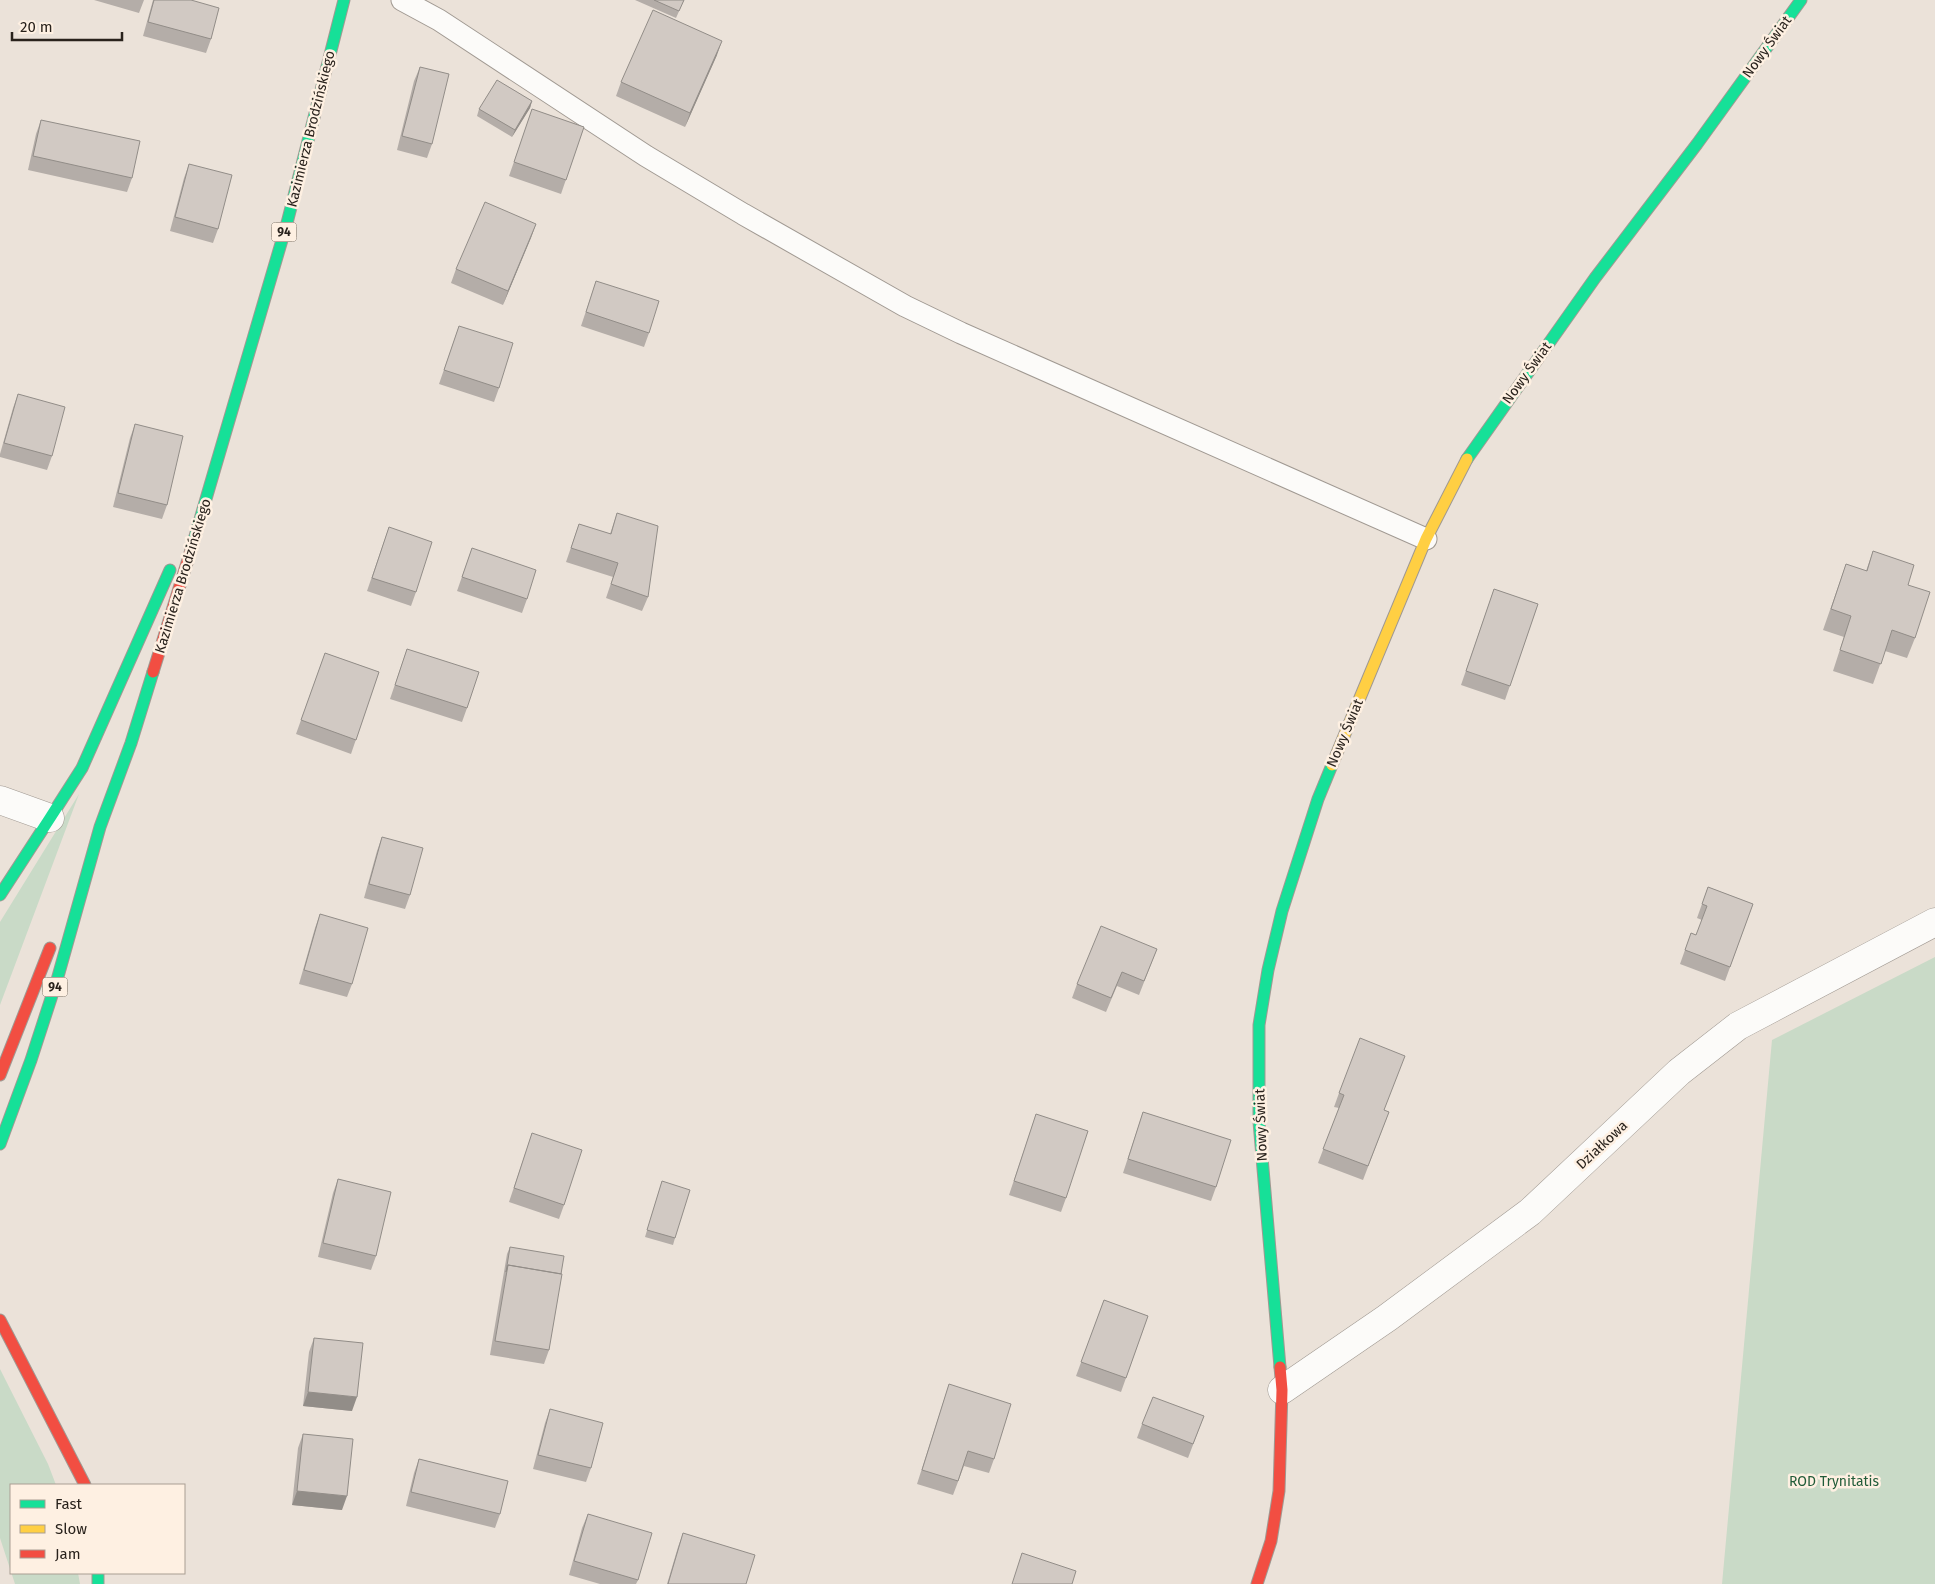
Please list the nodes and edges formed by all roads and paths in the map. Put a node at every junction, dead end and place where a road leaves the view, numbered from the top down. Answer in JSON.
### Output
{"nodes":[{"id":1,"x":344,"y":0,"type":"edge"},
{"id":2,"x":402,"y":0,"type":"edge"},
{"id":3,"x":1801,"y":0,"type":"edge"},
{"id":4,"x":217,"y":461,"type":"junction"},
{"id":5,"x":1426,"y":539,"type":"junction"},
{"id":6,"x":0,"y":800,"type":"edge"},
{"id":7,"x":50,"y":818,"type":"junction"},
{"id":8,"x":100,"y":827,"type":"junction"},
{"id":9,"x":0,"y":895,"type":"edge"},
{"id":10,"x":1935,"y":922,"type":"edge"},
{"id":11,"x":61,"y":923,"type":"dead end"},
{"id":12,"x":54,"y":941,"type":"dead end"},
{"id":13,"x":0,"y":1076,"type":"edge"},
{"id":14,"x":0,"y":1144,"type":"edge"},
{"id":15,"x":0,"y":1320,"type":"edge"},
{"id":16,"x":1282,"y":1390,"type":"junction"},
{"id":17,"x":83,"y":1484,"type":"edge"},
{"id":18,"x":1257,"y":1584,"type":"edge"}],
"edges":[{"from":1,"to":4,"type":"main road","name":"Kazimierza Brodzińskiego","number":"94"},
{"from":2,"to":5,"type":"lane"},
{"from":3,"to":5,"type":"main road","name":"Nowy Świat"},
{"from":4,"to":7,"type":"main road"},
{"from":4,"to":8,"type":"main road","name":"Kazimierza Brodzińskiego","number":"94"},
{"from":5,"to":16,"type":"main road","name":"Nowy Świat"},
{"from":6,"to":7,"type":"street"},
{"from":7,"to":9,"type":"main road"},
{"from":8,"to":11,"type":"main road","number":"94"},
{"from":8,"to":14,"type":"main road","name":"Kazimierza Brodzińskiego","number":"94"},
{"from":10,"to":16,"type":"street","name":"Działkowa"},
{"from":12,"to":13,"type":"main road","number":"94"},
{"from":15,"to":17,"type":"main road"},
{"from":16,"to":18,"type":"main road","name":"Nowy Świat"}]}
